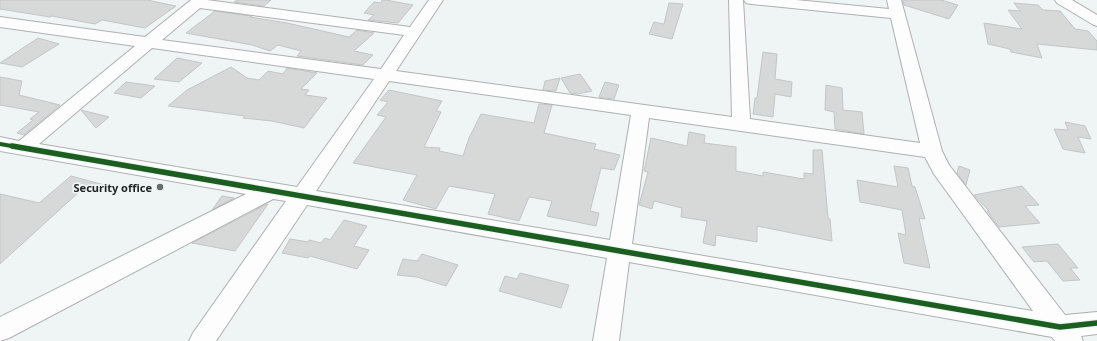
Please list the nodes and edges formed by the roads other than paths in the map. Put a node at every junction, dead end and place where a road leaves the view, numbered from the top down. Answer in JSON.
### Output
{"nodes":[{"id":1,"x":436,"y":0,"type":"edge"},
{"id":2,"x":736,"y":0,"type":"edge"},
{"id":3,"x":751,"y":0,"type":"edge"},
{"id":4,"x":1062,"y":0,"type":"edge"},
{"id":5,"x":199,"y":2,"type":"edge"},
{"id":6,"x":895,"y":7,"type":"edge"},
{"id":7,"x":1097,"y":20,"type":"edge"},
{"id":8,"x":0,"y":22,"type":"edge"},
{"id":9,"x":414,"y":32,"type":"junction"},
{"id":10,"x":148,"y":43,"type":"junction"},
{"id":11,"x":386,"y":75,"type":"junction"},
{"id":12,"x":642,"y":111,"type":"junction"},
{"id":13,"x":741,"y":125,"type":"junction"},
{"id":14,"x":0,"y":144,"type":"edge"},
{"id":15,"x":22,"y":148,"type":"junction"},
{"id":16,"x":932,"y":151,"type":"junction"},
{"id":17,"x":271,"y":191,"type":"junction"},
{"id":18,"x":301,"y":196,"type":"junction"},
{"id":19,"x":620,"y":251,"type":"junction"},
{"id":20,"x":1097,"y":323,"type":"edge"},
{"id":21,"x":0,"y":330,"type":"edge"},
{"id":22,"x":1065,"y":334,"type":"edge"},
{"id":23,"x":202,"y":341,"type":"edge"},
{"id":24,"x":606,"y":341,"type":"edge"}],
"edges":[{"from":1,"to":9,"type":"street"},
{"from":2,"to":13,"type":"street"},
{"from":3,"to":6,"type":"street"},
{"from":4,"to":7,"type":"street"},
{"from":5,"to":9,"type":"street"},
{"from":5,"to":10,"type":"street"},
{"from":6,"to":16,"type":"street"},
{"from":8,"to":10,"type":"street"},
{"from":9,"to":11,"type":"street"},
{"from":10,"to":11,"type":"street"},
{"from":10,"to":15,"type":"street"},
{"from":11,"to":12,"type":"street"},
{"from":11,"to":18,"type":"street"},
{"from":12,"to":13,"type":"street"},
{"from":12,"to":19,"type":"street"},
{"from":13,"to":16,"type":"street"},
{"from":14,"to":15,"type":"street"},
{"from":15,"to":17,"type":"street"},
{"from":16,"to":22,"type":"street"},
{"from":17,"to":18,"type":"street"},
{"from":17,"to":21,"type":"street"},
{"from":18,"to":19,"type":"street"},
{"from":18,"to":23,"type":"street"},
{"from":19,"to":22,"type":"street"},
{"from":19,"to":24,"type":"street"},
{"from":20,"to":22,"type":"street"}]}
